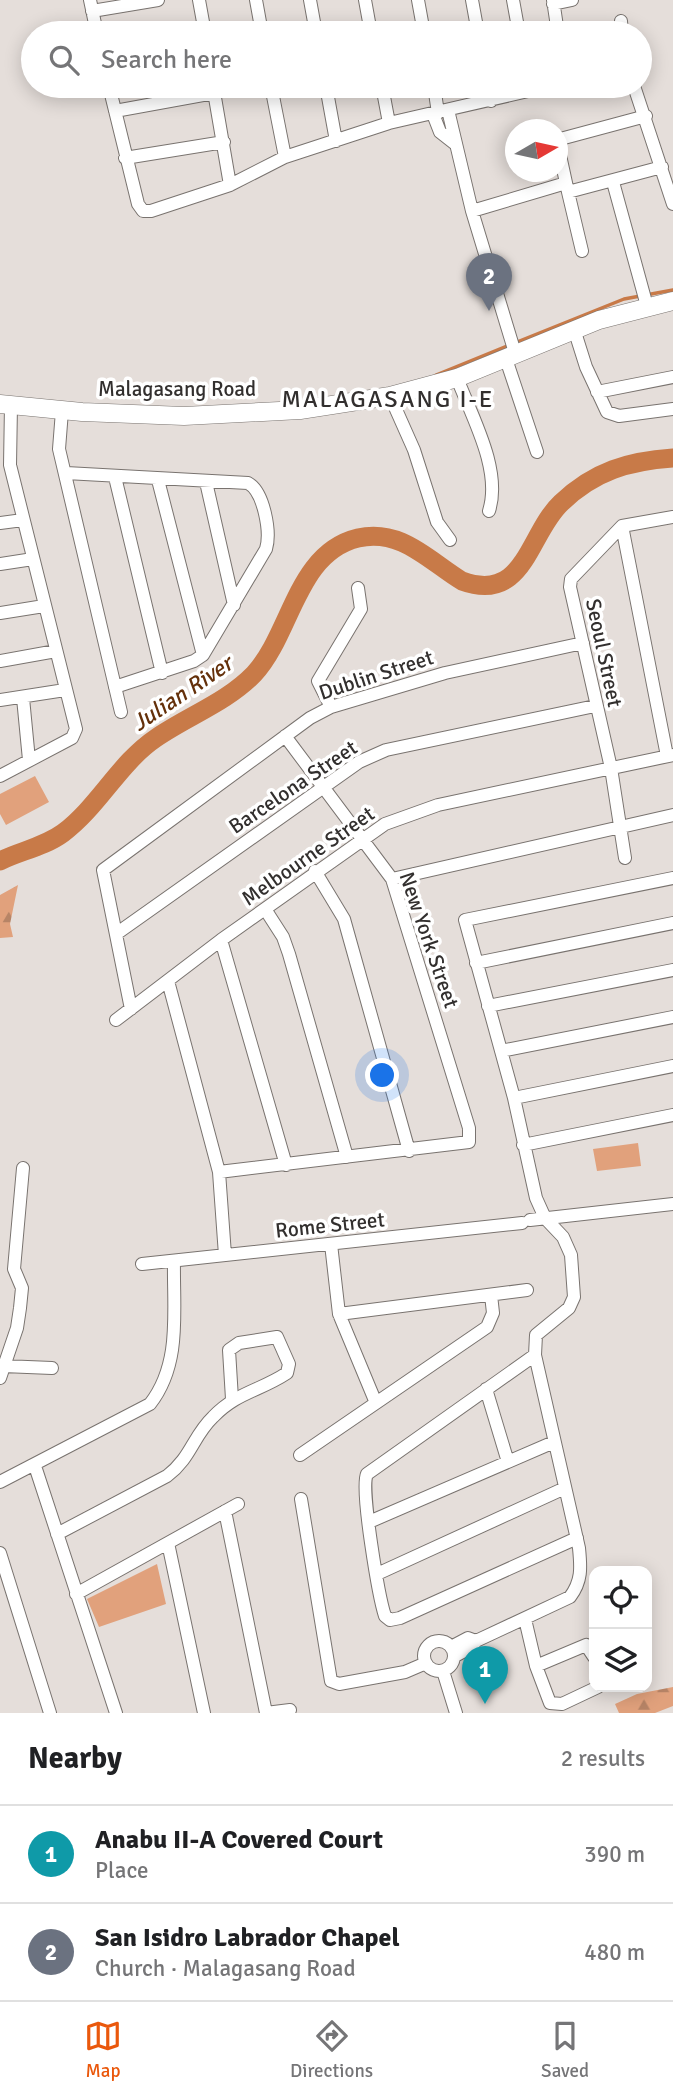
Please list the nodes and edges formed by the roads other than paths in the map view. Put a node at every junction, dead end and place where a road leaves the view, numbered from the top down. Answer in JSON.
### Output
{"nodes":[{"id":1,"x":158,"y":0,"type":"edge"},
{"id":2,"x":199,"y":0,"type":"edge"},
{"id":3,"x":256,"y":0,"type":"edge"},
{"id":4,"x":310,"y":0,"type":"edge"},
{"id":5,"x":365,"y":0,"type":"edge"},
{"id":6,"x":418,"y":0,"type":"edge"},
{"id":7,"x":472,"y":0,"type":"edge"},
{"id":8,"x":513,"y":0,"type":"edge"},
{"id":9,"x":572,"y":0,"type":"edge"},
{"id":10,"x":553,"y":2,"type":"edge"},
{"id":11,"x":91,"y":6,"type":"edge"},
{"id":12,"x":203,"y":21,"type":"edge"},
{"id":13,"x":260,"y":21,"type":"edge"},
{"id":14,"x":314,"y":21,"type":"edge"},
{"id":15,"x":369,"y":21,"type":"edge"},
{"id":16,"x":422,"y":21,"type":"edge"},
{"id":17,"x":476,"y":21,"type":"edge"},
{"id":18,"x":517,"y":21,"type":"edge"},
{"id":19,"x":556,"y":21,"type":"edge"},
{"id":20,"x":112,"y":98,"type":"edge"},
{"id":21,"x":173,"y":98,"type":"edge"},
{"id":22,"x":215,"y":98,"type":"edge"},
{"id":23,"x":273,"y":98,"type":"edge"},
{"id":24,"x":328,"y":98,"type":"edge"},
{"id":25,"x":384,"y":98,"type":"edge"},
{"id":26,"x":436,"y":98,"type":"edge"},
{"id":27,"x":490,"y":98,"type":"edge"},
{"id":28,"x":500,"y":98,"type":"edge"},
{"id":29,"x":639,"y":98,"type":"edge"},
{"id":30,"x":491,"y":101,"type":"junction"},
{"id":31,"x":115,"y":111,"type":"junction"},
{"id":32,"x":440,"y":112,"type":"junction"},
{"id":33,"x":646,"y":116,"type":"junction"},
{"id":34,"x":389,"y":123,"type":"junction"},
{"id":35,"x":568,"y":137,"type":"edge"},
{"id":36,"x":336,"y":141,"type":"junction"},
{"id":37,"x":224,"y":142,"type":"junction"},
{"id":38,"x":285,"y":157,"type":"junction"},
{"id":39,"x":125,"y":158,"type":"junction"},
{"id":40,"x":662,"y":167,"type":"junction"},
{"id":41,"x":566,"y":182,"type":"edge"},
{"id":42,"x":613,"y":182,"type":"junction"},
{"id":43,"x":670,"y":182,"type":"edge"},
{"id":44,"x":230,"y":185,"type":"junction"},
{"id":45,"x":567,"y":188,"type":"junction"},
{"id":46,"x":673,"y":204,"type":"edge"},
{"id":47,"x":472,"y":211,"type":"junction"},
{"id":48,"x":582,"y":251,"type":"dead end"},
{"id":49,"x":673,"y":301,"type":"edge"},
{"id":50,"x":647,"y":306,"type":"junction"},
{"id":51,"x":574,"y":329,"type":"junction"},
{"id":52,"x":511,"y":358,"type":"junction"},
{"id":53,"x":673,"y":377,"type":"edge"},
{"id":54,"x":457,"y":379,"type":"junction"},
{"id":55,"x":597,"y":391,"type":"junction"},
{"id":56,"x":390,"y":397,"type":"junction"},
{"id":57,"x":6,"y":404,"type":"edge"},
{"id":58,"x":673,"y":410,"type":"edge"},
{"id":59,"x":62,"y":411,"type":"junction"},
{"id":60,"x":537,"y":453,"type":"dead end"},
{"id":61,"x":66,"y":473,"type":"junction"},
{"id":62,"x":115,"y":477,"type":"junction"},
{"id":63,"x":6,"y":480,"type":"edge"},
{"id":64,"x":158,"y":480,"type":"junction"},
{"id":65,"x":206,"y":482,"type":"junction"},
{"id":66,"x":489,"y":511,"type":"dead end"},
{"id":67,"x":673,"y":517,"type":"edge"},
{"id":68,"x":23,"y":520,"type":"junction"},
{"id":69,"x":0,"y":523,"type":"edge"},
{"id":70,"x":622,"y":526,"type":"junction"},
{"id":71,"x":450,"y":540,"type":"dead end"},
{"id":72,"x":33,"y":559,"type":"junction"},
{"id":73,"x":0,"y":564,"type":"edge"},
{"id":74,"x":358,"y":588,"type":"dead end"},
{"id":75,"x":234,"y":605,"type":"junction"},
{"id":76,"x":44,"y":606,"type":"junction"},
{"id":77,"x":0,"y":613,"type":"edge"},
{"id":78,"x":583,"y":643,"type":"junction"},
{"id":79,"x":56,"y":651,"type":"junction"},
{"id":80,"x":203,"y":654,"type":"junction"},
{"id":81,"x":0,"y":661,"type":"edge"},
{"id":82,"x":162,"y":673,"type":"junction"},
{"id":83,"x":115,"y":687,"type":"junction"},
{"id":84,"x":65,"y":690,"type":"junction"},
{"id":85,"x":23,"y":698,"type":"junction"},
{"id":86,"x":0,"y":701,"type":"edge"},
{"id":87,"x":596,"y":706,"type":"junction"},
{"id":88,"x":331,"y":707,"type":"junction"},
{"id":89,"x":121,"y":712,"type":"dead end"},
{"id":90,"x":285,"y":736,"type":"junction"},
{"id":91,"x":670,"y":755,"type":"edge"},
{"id":92,"x":29,"y":760,"type":"junction"},
{"id":93,"x":611,"y":768,"type":"junction"},
{"id":94,"x":0,"y":776,"type":"edge"},
{"id":95,"x":322,"y":786,"type":"junction"},
{"id":96,"x":673,"y":816,"type":"edge"},
{"id":97,"x":621,"y":826,"type":"junction"},
{"id":98,"x":362,"y":838,"type":"junction"},
{"id":99,"x":625,"y":858,"type":"dead end"},
{"id":100,"x":315,"y":872,"type":"junction"},
{"id":101,"x":673,"y":878,"type":"edge"},
{"id":102,"x":392,"y":879,"type":"junction"},
{"id":103,"x":265,"y":909,"type":"junction"},
{"id":104,"x":673,"y":923,"type":"edge"},
{"id":105,"x":116,"y":934,"type":"junction"},
{"id":106,"x":221,"y":940,"type":"junction"},
{"id":107,"x":476,"y":962,"type":"junction"},
{"id":108,"x":673,"y":970,"type":"edge"},
{"id":109,"x":168,"y":981,"type":"junction"},
{"id":110,"x":488,"y":1006,"type":"junction"},
{"id":111,"x":131,"y":1009,"type":"junction"},
{"id":112,"x":673,"y":1017,"type":"edge"},
{"id":113,"x":116,"y":1020,"type":"dead end"},
{"id":114,"x":501,"y":1051,"type":"junction"},
{"id":115,"x":673,"y":1066,"type":"edge"},
{"id":116,"x":514,"y":1098,"type":"junction"},
{"id":117,"x":673,"y":1115,"type":"edge"},
{"id":118,"x":523,"y":1145,"type":"junction"},
{"id":119,"x":409,"y":1150,"type":"junction"},
{"id":120,"x":346,"y":1157,"type":"junction"},
{"id":121,"x":286,"y":1165,"type":"junction"},
{"id":122,"x":23,"y":1168,"type":"dead end"},
{"id":123,"x":219,"y":1172,"type":"junction"},
{"id":124,"x":673,"y":1204,"type":"edge"},
{"id":125,"x":545,"y":1218,"type":"junction"},
{"id":126,"x":331,"y":1244,"type":"junction"},
{"id":127,"x":225,"y":1255,"type":"junction"},
{"id":128,"x":174,"y":1261,"type":"junction"},
{"id":129,"x":142,"y":1264,"type":"dead end"},
{"id":130,"x":527,"y":1290,"type":"dead end"},
{"id":131,"x":491,"y":1295,"type":"junction"},
{"id":132,"x":339,"y":1314,"type":"junction"},
{"id":133,"x":535,"y":1355,"type":"junction"},
{"id":134,"x":52,"y":1368,"type":"dead end"},
{"id":135,"x":1,"y":1372,"type":"edge"},
{"id":136,"x":486,"y":1389,"type":"junction"},
{"id":137,"x":232,"y":1399,"type":"junction"},
{"id":138,"x":376,"y":1403,"type":"junction"},
{"id":139,"x":554,"y":1441,"type":"junction"},
{"id":140,"x":300,"y":1455,"type":"dead end"},
{"id":141,"x":508,"y":1462,"type":"junction"},
{"id":142,"x":35,"y":1466,"type":"junction"},
{"id":143,"x":0,"y":1482,"type":"edge"},
{"id":144,"x":565,"y":1488,"type":"junction"},
{"id":145,"x":302,"y":1499,"type":"dead end"},
{"id":146,"x":238,"y":1504,"type":"dead end"},
{"id":147,"x":225,"y":1511,"type":"junction"},
{"id":148,"x":369,"y":1522,"type":"junction"},
{"id":149,"x":57,"y":1534,"type":"junction"},
{"id":150,"x":577,"y":1538,"type":"junction"},
{"id":151,"x":168,"y":1543,"type":"junction"},
{"id":152,"x":0,"y":1553,"type":"edge"},
{"id":153,"x":2,"y":1568,"type":"edge"},
{"id":154,"x":377,"y":1574,"type":"junction"},
{"id":155,"x":76,"y":1594,"type":"junction"},
{"id":156,"x":525,"y":1619,"type":"junction"},
{"id":157,"x":589,"y":1646,"type":"edge"},
{"id":158,"x":453,"y":1651,"type":"junction"},
{"id":159,"x":425,"y":1663,"type":"junction"},
{"id":160,"x":536,"y":1666,"type":"junction"},
{"id":161,"x":443,"y":1671,"type":"junction"},
{"id":162,"x":589,"y":1691,"type":"edge"},
{"id":163,"x":290,"y":1710,"type":"dead end"},
{"id":164,"x":50,"y":1713,"type":"edge"},
{"id":165,"x":116,"y":1713,"type":"edge"},
{"id":166,"x":204,"y":1713,"type":"edge"},
{"id":167,"x":266,"y":1713,"type":"edge"},
{"id":168,"x":456,"y":1713,"type":"edge"}],
"edges":[{"from":1,"to":11,"type":"street"},
{"from":2,"to":12,"type":"street"},
{"from":3,"to":13,"type":"street"},
{"from":4,"to":14,"type":"street"},
{"from":5,"to":15,"type":"street"},
{"from":6,"to":16,"type":"street"},
{"from":7,"to":17,"type":"street"},
{"from":8,"to":18,"type":"street"},
{"from":9,"to":10,"type":"street"},
{"from":10,"to":19,"type":"street"},
{"from":20,"to":31,"type":"street"},
{"from":21,"to":31,"type":"street"},
{"from":22,"to":37,"type":"street"},
{"from":23,"to":38,"type":"street"},
{"from":24,"to":36,"type":"street"},
{"from":25,"to":34,"type":"street"},
{"from":26,"to":32,"type":"street"},
{"from":27,"to":30,"type":"street"},
{"from":28,"to":30,"type":"street"},
{"from":29,"to":33,"type":"street"},
{"from":30,"to":32,"type":"street"},
{"from":31,"to":39,"type":"street"},
{"from":32,"to":34,"type":"street"},
{"from":32,"to":47,"type":"street"},
{"from":33,"to":35,"type":"street"},
{"from":33,"to":40,"type":"street"},
{"from":34,"to":36,"type":"street"},
{"from":36,"to":38,"type":"street"},
{"from":37,"to":39,"type":"street"},
{"from":37,"to":44,"type":"street"},
{"from":38,"to":44,"type":"street"},
{"from":39,"to":44,"type":"street"},
{"from":40,"to":42,"type":"street"},
{"from":40,"to":43,"type":"street"},
{"from":41,"to":45,"type":"street"},
{"from":42,"to":45,"type":"street"},
{"from":42,"to":50,"type":"street"},
{"from":43,"to":46,"type":"street"},
{"from":45,"to":47,"type":"street"},
{"from":45,"to":48,"type":"street"},
{"from":47,"to":52,"type":"street"},
{"from":49,"to":50,"type":"main road","name":"Malagasang Road"},
{"from":50,"to":51,"type":"main road","name":"Malagasang Road"},
{"from":51,"to":52,"type":"main road","name":"Malagasang Road"},
{"from":51,"to":55,"type":"street"},
{"from":52,"to":54,"type":"main road","name":"Malagasang Road"},
{"from":52,"to":60,"type":"street"},
{"from":53,"to":55,"type":"street"},
{"from":54,"to":56,"type":"main road","name":"Malagasang Road"},
{"from":54,"to":66,"type":"street"},
{"from":55,"to":58,"type":"street"},
{"from":56,"to":59,"type":"main road","name":"Malagasang Road"},
{"from":56,"to":71,"type":"street"},
{"from":57,"to":59,"type":"main road","name":"Malagasang Road"},
{"from":57,"to":63,"type":"street"},
{"from":59,"to":61,"type":"street"},
{"from":61,"to":62,"type":"street"},
{"from":61,"to":83,"type":"street"},
{"from":62,"to":64,"type":"street"},
{"from":62,"to":82,"type":"street"},
{"from":63,"to":68,"type":"street"},
{"from":64,"to":65,"type":"street"},
{"from":64,"to":80,"type":"street"},
{"from":65,"to":75,"type":"street"},
{"from":65,"to":75,"type":"street"},
{"from":67,"to":70,"type":"street"},
{"from":68,"to":69,"type":"street"},
{"from":68,"to":72,"type":"street"},
{"from":70,"to":78,"type":"street","name":"Seoul Street"},
{"from":70,"to":91,"type":"street"},
{"from":72,"to":73,"type":"street"},
{"from":72,"to":76,"type":"street"},
{"from":74,"to":88,"type":"street"},
{"from":75,"to":80,"type":"street"},
{"from":76,"to":77,"type":"street"},
{"from":76,"to":79,"type":"street"},
{"from":78,"to":87,"type":"street","name":"Seoul Street"},
{"from":78,"to":88,"type":"street","name":"Dublin Street"},
{"from":79,"to":81,"type":"street"},
{"from":79,"to":84,"type":"street"},
{"from":80,"to":82,"type":"street"},
{"from":82,"to":83,"type":"street"},
{"from":83,"to":89,"type":"street"},
{"from":84,"to":85,"type":"street"},
{"from":84,"to":92,"type":"street"},
{"from":85,"to":86,"type":"street"},
{"from":85,"to":92,"type":"street"},
{"from":87,"to":93,"type":"street","name":"Seoul Street"},
{"from":87,"to":95,"type":"street","name":"Barcelona Street"},
{"from":88,"to":90,"type":"street","name":"Dublin Street"},
{"from":90,"to":95,"type":"street","name":"New York Street"},
{"from":90,"to":105,"type":"street","name":"Dublin Street"},
{"from":91,"to":93,"type":"street","name":"Melbourne Street"},
{"from":92,"to":94,"type":"street"},
{"from":93,"to":97,"type":"street","name":"Seoul Street"},
{"from":93,"to":98,"type":"street","name":"Melbourne Street"},
{"from":95,"to":98,"type":"street","name":"New York Street"},
{"from":95,"to":105,"type":"street","name":"Barcelona Street"},
{"from":96,"to":97,"type":"street"},
{"from":97,"to":99,"type":"street","name":"Seoul Street"},
{"from":97,"to":102,"type":"street"},
{"from":98,"to":100,"type":"street","name":"Melbourne Street"},
{"from":98,"to":102,"type":"street","name":"New York Street"},
{"from":100,"to":103,"type":"street","name":"Melbourne Street"},
{"from":100,"to":119,"type":"street"},
{"from":101,"to":107,"type":"street"},
{"from":102,"to":119,"type":"street","name":"New York Street"},
{"from":103,"to":106,"type":"street","name":"Melbourne Street"},
{"from":103,"to":120,"type":"street"},
{"from":104,"to":107,"type":"street"},
{"from":105,"to":111,"type":"street"},
{"from":106,"to":109,"type":"street","name":"Melbourne Street"},
{"from":106,"to":121,"type":"street"},
{"from":107,"to":110,"type":"street"},
{"from":108,"to":110,"type":"street"},
{"from":109,"to":111,"type":"street","name":"Melbourne Street"},
{"from":109,"to":123,"type":"street"},
{"from":110,"to":114,"type":"street"},
{"from":111,"to":113,"type":"street","name":"Melbourne Street"},
{"from":112,"to":114,"type":"street"},
{"from":114,"to":116,"type":"street"},
{"from":115,"to":116,"type":"street"},
{"from":116,"to":118,"type":"street"},
{"from":117,"to":118,"type":"street"},
{"from":118,"to":125,"type":"street"},
{"from":119,"to":120,"type":"street"},
{"from":120,"to":121,"type":"street"},
{"from":121,"to":123,"type":"street"},
{"from":122,"to":135,"type":"street"},
{"from":123,"to":127,"type":"street"},
{"from":124,"to":125,"type":"street","name":"Rome Street"},
{"from":125,"to":126,"type":"street","name":"Rome Street"},
{"from":125,"to":133,"type":"street"},
{"from":126,"to":127,"type":"street","name":"Rome Street"},
{"from":126,"to":132,"type":"street"},
{"from":127,"to":128,"type":"street","name":"Rome Street"},
{"from":128,"to":129,"type":"street","name":"Rome Street"},
{"from":128,"to":142,"type":"street"},
{"from":130,"to":131,"type":"street"},
{"from":131,"to":132,"type":"street"},
{"from":131,"to":138,"type":"street"},
{"from":132,"to":138,"type":"street"},
{"from":133,"to":136,"type":"street"},
{"from":133,"to":139,"type":"street"},
{"from":134,"to":135,"type":"street"},
{"from":136,"to":141,"type":"street"},
{"from":136,"to":148,"type":"street"},
{"from":137,"to":137,"type":"street"},
{"from":137,"to":149,"type":"street"},
{"from":138,"to":140,"type":"street"},
{"from":139,"to":141,"type":"street"},
{"from":139,"to":144,"type":"street"},
{"from":141,"to":148,"type":"street"},
{"from":142,"to":143,"type":"street"},
{"from":142,"to":149,"type":"street"},
{"from":144,"to":150,"type":"street"},
{"from":144,"to":154,"type":"street"},
{"from":145,"to":159,"type":"street"},
{"from":146,"to":147,"type":"street"},
{"from":147,"to":151,"type":"street"},
{"from":147,"to":167,"type":"street"},
{"from":148,"to":154,"type":"street"},
{"from":149,"to":155,"type":"street"},
{"from":150,"to":154,"type":"street"},
{"from":150,"to":156,"type":"street"},
{"from":151,"to":155,"type":"street"},
{"from":151,"to":166,"type":"street"},
{"from":152,"to":153,"type":"street"},
{"from":153,"to":164,"type":"street"},
{"from":155,"to":165,"type":"street"},
{"from":156,"to":158,"type":"street"},
{"from":156,"to":160,"type":"street"},
{"from":157,"to":160,"type":"street"},
{"from":158,"to":159,"type":"street"},
{"from":158,"to":161,"type":"street"},
{"from":159,"to":161,"type":"street"},
{"from":160,"to":162,"type":"street"},
{"from":161,"to":168,"type":"street"},
{"from":163,"to":167,"type":"street"}]}
